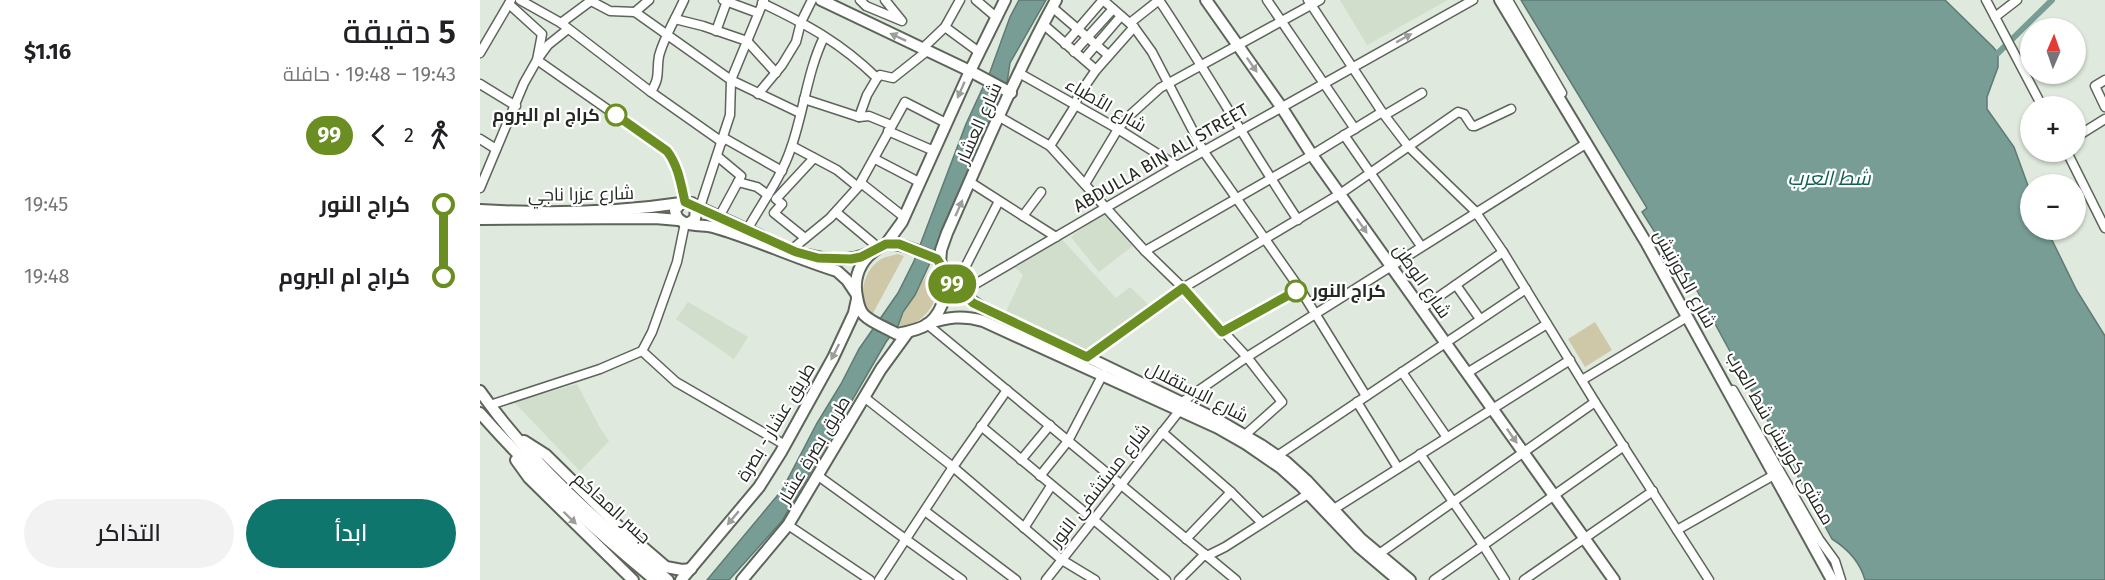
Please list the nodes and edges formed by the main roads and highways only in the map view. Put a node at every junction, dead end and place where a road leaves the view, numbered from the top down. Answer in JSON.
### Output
{"nodes":[{"id":1,"x":821,"y":0,"type":"edge"},
{"id":2,"x":1005,"y":0,"type":"edge"},
{"id":3,"x":1206,"y":0,"type":"edge"},
{"id":4,"x":1500,"y":0,"type":"edge"},
{"id":5,"x":1054,"y":4,"type":"edge"},
{"id":6,"x":975,"y":74,"type":"junction"},
{"id":7,"x":1007,"y":91,"type":"junction"},
{"id":8,"x":690,"y":204,"type":"junction"},
{"id":9,"x":480,"y":210,"type":"edge"},
{"id":10,"x":480,"y":219,"type":"edge"},
{"id":11,"x":684,"y":222,"type":"junction"},
{"id":12,"x":879,"y":248,"type":"junction"},
{"id":13,"x":940,"y":265,"type":"junction"},
{"id":14,"x":856,"y":296,"type":"junction"},
{"id":15,"x":927,"y":324,"type":"junction"},
{"id":16,"x":902,"y":333,"type":"junction"},
{"id":17,"x":480,"y":391,"type":"edge"},
{"id":18,"x":1181,"y":406,"type":"junction"},
{"id":19,"x":480,"y":413,"type":"edge"},
{"id":20,"x":509,"y":437,"type":"junction"},
{"id":21,"x":531,"y":462,"type":"junction"},
{"id":22,"x":691,"y":569,"type":"junction"},
{"id":23,"x":1828,"y":579,"type":"edge"},
{"id":24,"x":633,"y":580,"type":"edge"},
{"id":25,"x":655,"y":580,"type":"edge"},
{"id":26,"x":668,"y":580,"type":"edge"},
{"id":27,"x":681,"y":580,"type":"edge"},
{"id":28,"x":742,"y":580,"type":"edge"},
{"id":29,"x":1398,"y":580,"type":"edge"},
{"id":30,"x":1410,"y":580,"type":"edge"},
{"id":31,"x":1614,"y":580,"type":"edge"}],
"edges":[{"from":6,"to":1,"type":"main road","one_way":true},
{"from":2,"to":6,"type":"main road","name":"شارع العشار"},
{"from":3,"to":31,"type":"main road","name":"شارع الوطن","one_way":true},
{"from":4,"to":23,"type":"main road","name":"شارع الكورنيش"},
{"from":5,"to":7,"type":"main road","name":"شارع العشار"},
{"from":6,"to":7,"type":"main road"},
{"from":6,"to":12,"type":"main road","name":"شارع العشار","one_way":true},
{"from":13,"to":7,"type":"main road","name":"شارع العشار","one_way":true},
{"from":8,"to":9,"type":"main road","name":"شارع عزرا ناجي"},
{"from":8,"to":11,"type":"main road"},
{"from":8,"to":11,"type":"main road"},
{"from":8,"to":12,"type":"main road"},
{"from":10,"to":11,"type":"main road","name":"شارع عزرا ناجي"},
{"from":11,"to":14,"type":"main road","name":"شارع عزرا ناجي"},
{"from":12,"to":13,"type":"main road"},
{"from":12,"to":14,"type":"main road"},
{"from":13,"to":15,"type":"main road"},
{"from":13,"to":18,"type":"main road","name":"شارع الإستقلال"},
{"from":14,"to":16,"type":"main road"},
{"from":14,"to":22,"type":"main road","name":"طريق عشار - بصرة","one_way":true},
{"from":15,"to":16,"type":"main road"},
{"from":15,"to":18,"type":"main road","name":"شارع الإستقلال"},
{"from":16,"to":28,"type":"main road","name":"طريق بصرة عشار"},
{"from":17,"to":20,"type":"main road"},
{"from":18,"to":29,"type":"main road","name":"شارع الإستقلال"},
{"from":18,"to":30,"type":"main road","name":"شارع الإستقلال"},
{"from":19,"to":20,"type":"main road"},
{"from":20,"to":21,"type":"main road"},
{"from":20,"to":22,"type":"main road"},
{"from":20,"to":24,"type":"main road","one_way":true},
{"from":21,"to":25,"type":"main road","name":"جسر المحاكم"},
{"from":21,"to":26,"type":"main road","name":"جسر المحاكم"},
{"from":22,"to":27,"type":"main road","name":"طريق عشار - بصرة"}]}
